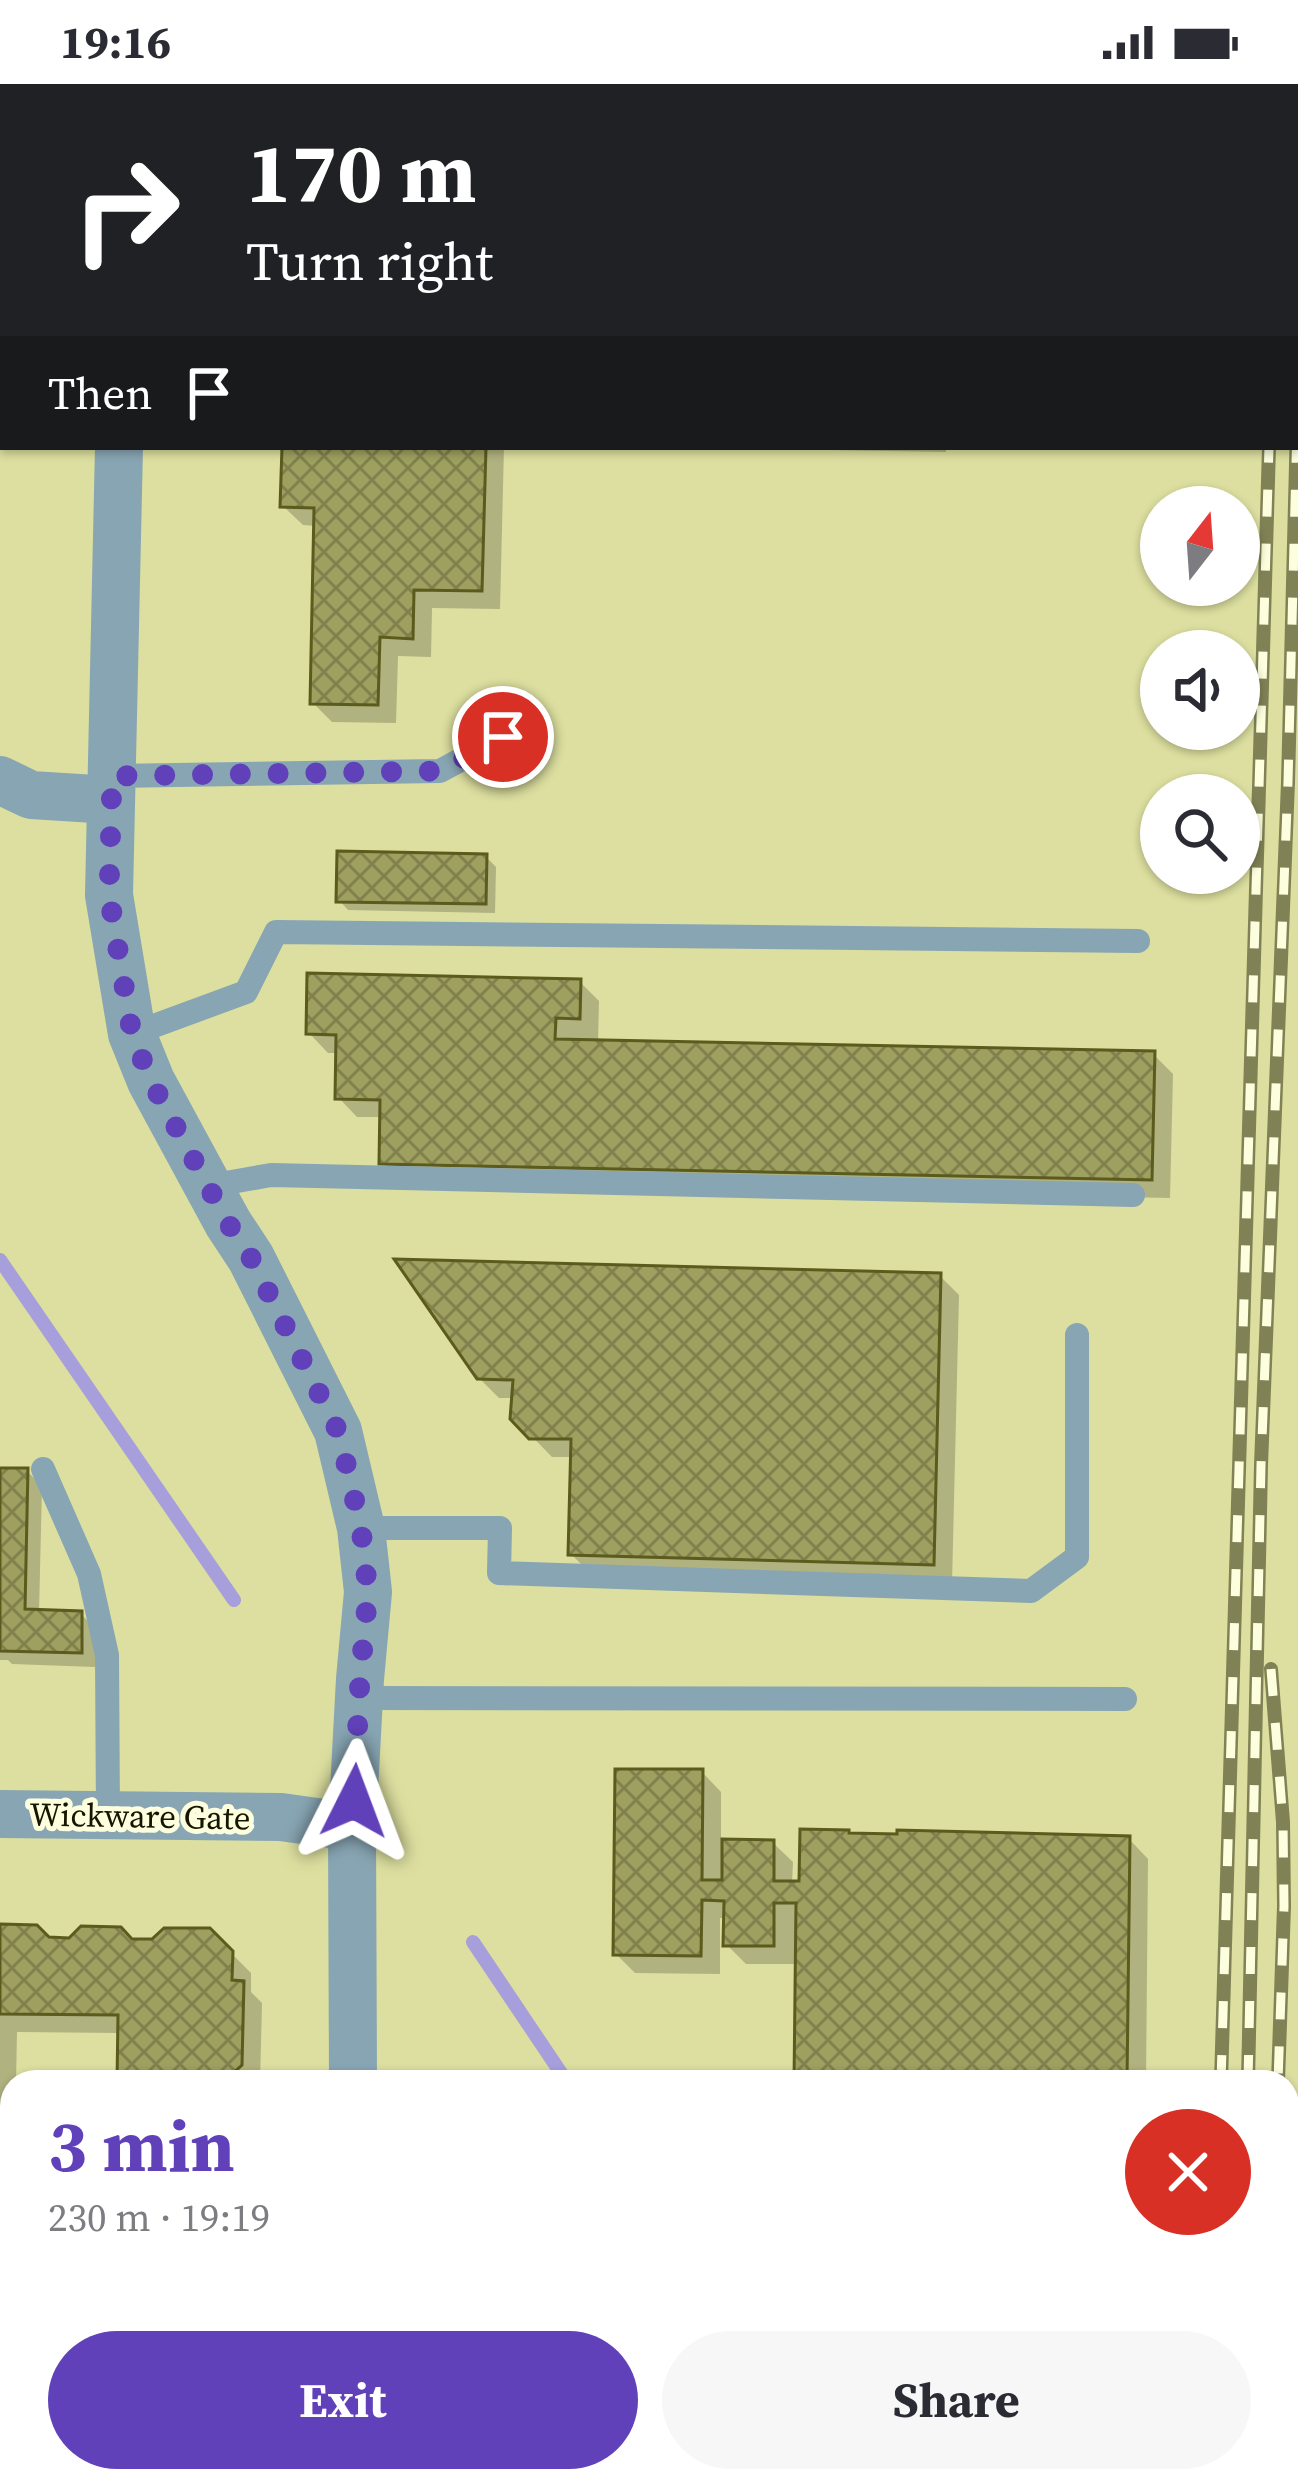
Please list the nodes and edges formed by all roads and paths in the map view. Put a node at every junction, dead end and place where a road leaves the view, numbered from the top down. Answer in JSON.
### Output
{"nodes":[{"id":1,"x":119,"y":450,"type":"edge"},
{"id":2,"x":535,"y":721,"type":"dead end"},
{"id":3,"x":0,"y":780,"type":"edge"},
{"id":4,"x":111,"y":788,"type":"junction"},
{"id":5,"x":1138,"y":941,"type":"dead end"},
{"id":6,"x":132,"y":1034,"type":"junction"},
{"id":7,"x":209,"y":1186,"type":"junction"},
{"id":8,"x":1132,"y":1196,"type":"dead end"},
{"id":9,"x":1077,"y":1335,"type":"dead end"},
{"id":10,"x":43,"y":1469,"type":"dead end"},
{"id":11,"x":361,"y":1528,"type":"junction"},
{"id":12,"x":359,"y":1698,"type":"junction"},
{"id":13,"x":1125,"y":1699,"type":"dead end"},
{"id":14,"x":0,"y":1814,"type":"edge"},
{"id":15,"x":108,"y":1816,"type":"junction"},
{"id":16,"x":352,"y":1828,"type":"junction"},
{"id":17,"x":353,"y":2070,"type":"edge"}],
"edges":[{"from":1,"to":4,"type":"street"},
{"from":2,"to":4,"type":"lane"},
{"from":3,"to":4,"type":"street"},
{"from":4,"to":6,"type":"street"},
{"from":5,"to":6,"type":"lane"},
{"from":6,"to":7,"type":"street"},
{"from":7,"to":8,"type":"lane"},
{"from":7,"to":11,"type":"street"},
{"from":9,"to":11,"type":"lane"},
{"from":10,"to":15,"type":"lane"},
{"from":11,"to":12,"type":"street"},
{"from":12,"to":13,"type":"lane"},
{"from":12,"to":16,"type":"street"},
{"from":14,"to":15,"type":"street","name":"Wickware Gate"},
{"from":15,"to":16,"type":"street","name":"Wickware Gate"},
{"from":16,"to":17,"type":"street"}]}
